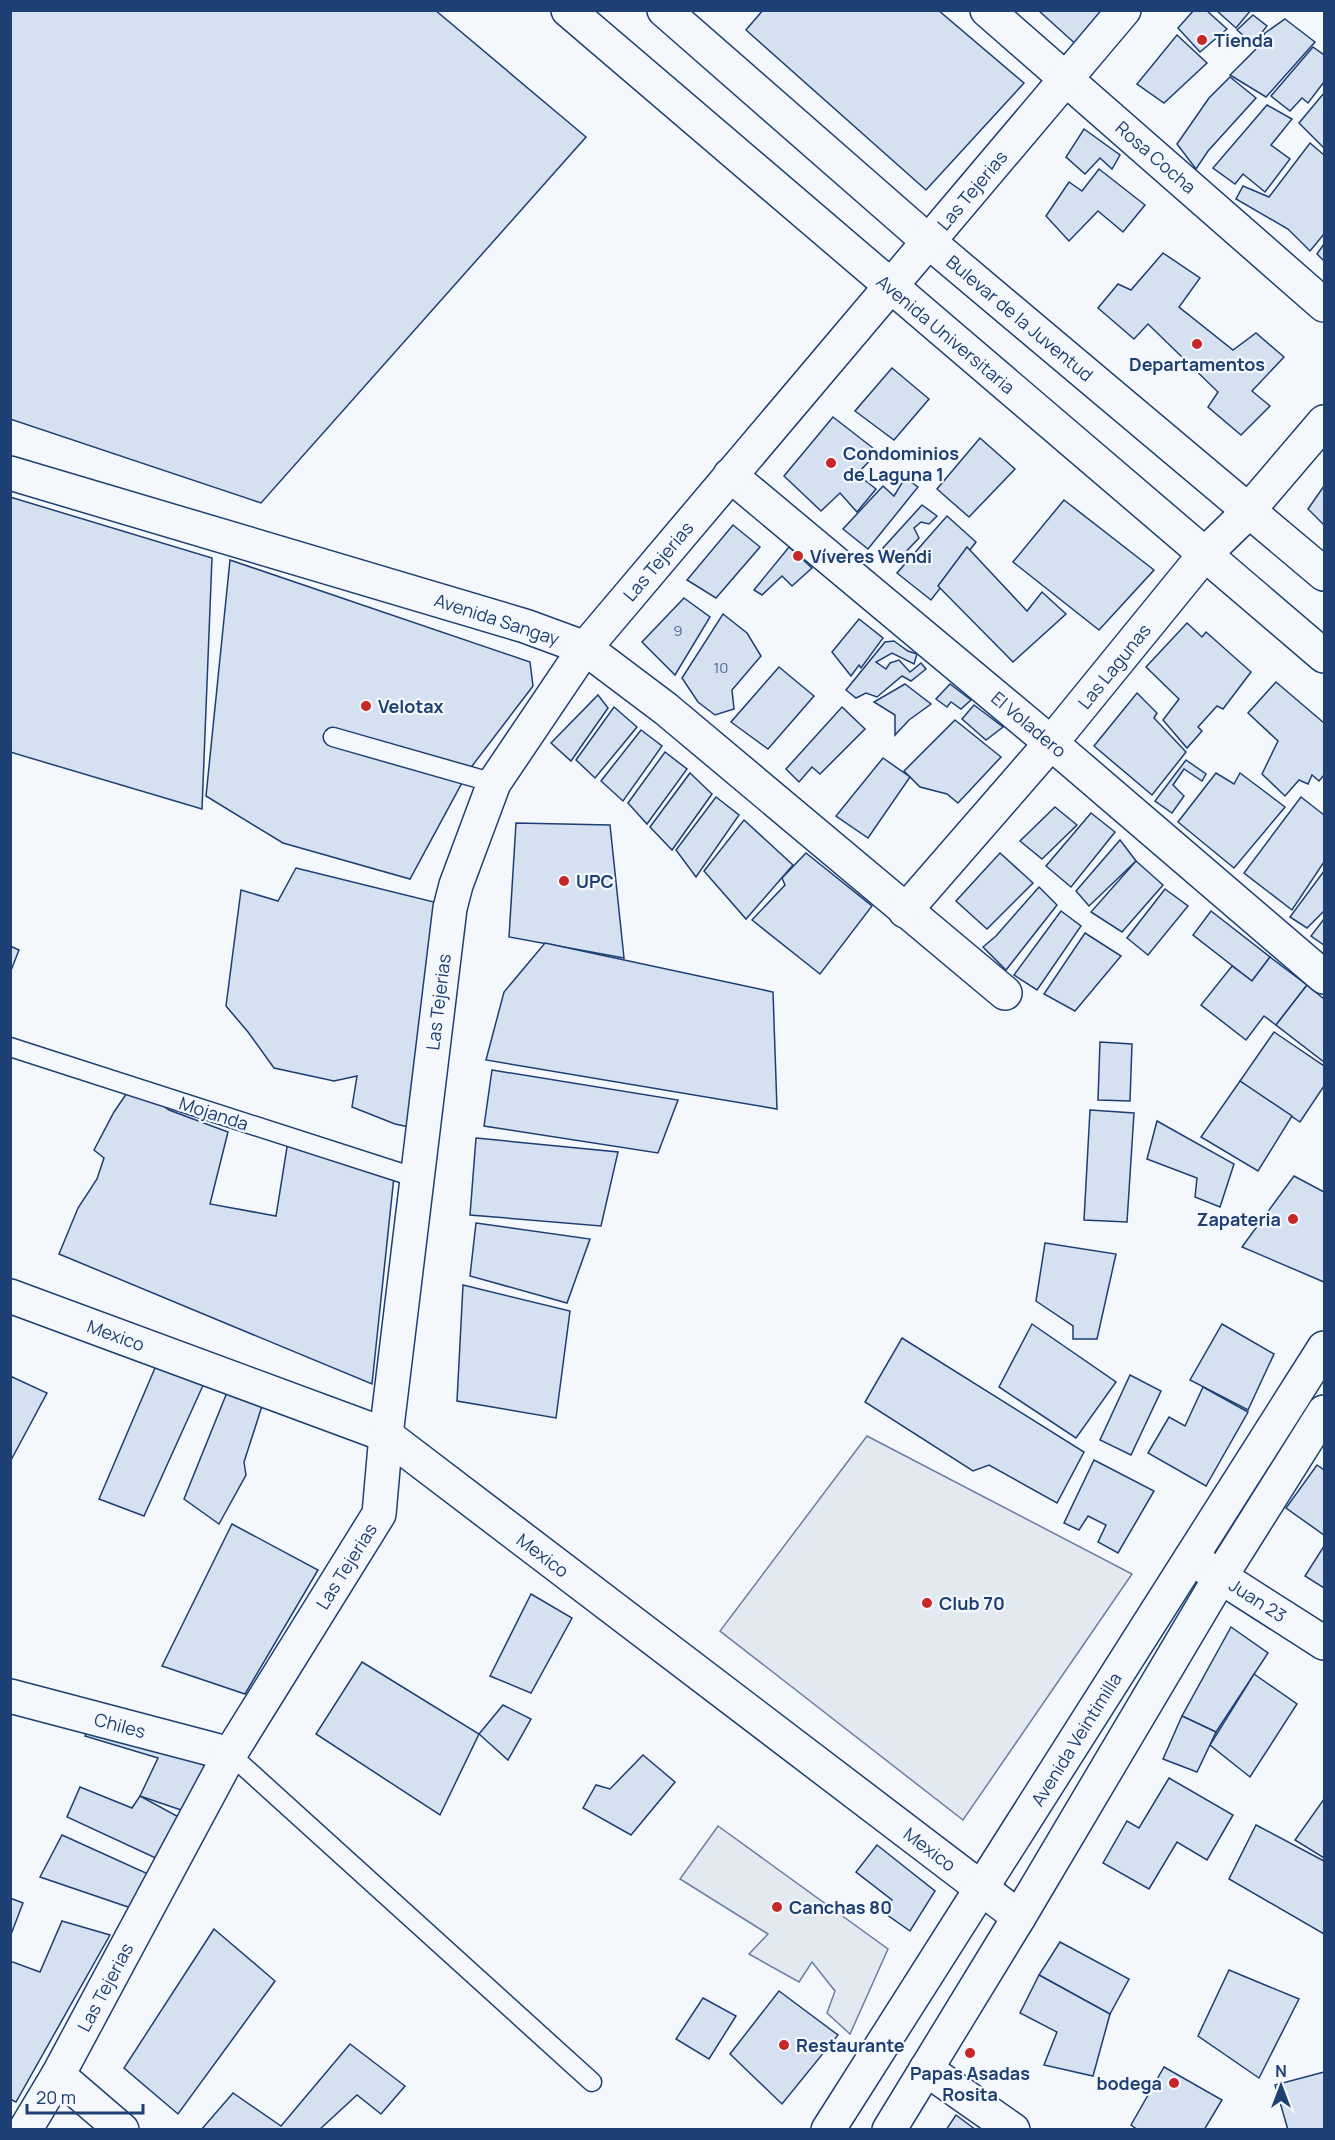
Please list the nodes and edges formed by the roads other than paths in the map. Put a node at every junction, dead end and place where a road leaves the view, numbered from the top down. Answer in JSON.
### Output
{"nodes":[{"id":1,"x":568,"y":10,"type":"edge"},
{"id":2,"x":664,"y":10,"type":"edge"},
{"id":3,"x":987,"y":10,"type":"edge"},
{"id":4,"x":1125,"y":10,"type":"edge"},
{"id":5,"x":1066,"y":79,"type":"junction"},
{"id":6,"x":928,"y":241,"type":"junction"},
{"id":7,"x":891,"y":286,"type":"junction"},
{"id":8,"x":1324,"y":304,"type":"edge"},
{"id":9,"x":1324,"y":422,"type":"edge"},
{"id":10,"x":10,"y":473,"type":"edge"},
{"id":11,"x":730,"y":475,"type":"junction"},
{"id":12,"x":1250,"y":509,"type":"junction"},
{"id":13,"x":1205,"y":554,"type":"junction"},
{"id":14,"x":1324,"y":574,"type":"edge"},
{"id":15,"x":585,"y":648,"type":"junction"},
{"id":16,"x":1324,"y":656,"type":"edge"},
{"id":17,"x":333,"y":737,"type":"dead end"},
{"id":18,"x":1052,"y":743,"type":"junction"},
{"id":19,"x":494,"y":783,"type":"junction"},
{"id":20,"x":905,"y":911,"type":"junction"},
{"id":21,"x":1324,"y":977,"type":"edge"},
{"id":22,"x":1005,"y":993,"type":"dead end"},
{"id":23,"x":10,"y":1047,"type":"edge"},
{"id":24,"x":417,"y":1178,"type":"junction"},
{"id":25,"x":10,"y":1296,"type":"edge"},
{"id":26,"x":1324,"y":1348,"type":"edge"},
{"id":27,"x":1324,"y":1412,"type":"edge"},
{"id":28,"x":386,"y":1435,"type":"junction"},
{"id":29,"x":1191,"y":1558,"type":"junction"},
{"id":30,"x":1221,"y":1576,"type":"junction"},
{"id":31,"x":1324,"y":1643,"type":"edge"},
{"id":32,"x":10,"y":1696,"type":"edge"},
{"id":33,"x":230,"y":1754,"type":"junction"},
{"id":34,"x":981,"y":1888,"type":"junction"},
{"id":35,"x":1019,"y":1917,"type":"junction"},
{"id":36,"x":926,"y":2069,"type":"junction"},
{"id":37,"x":58,"y":2075,"type":"junction"},
{"id":38,"x":592,"y":2082,"type":"dead end"},
{"id":39,"x":25,"y":2130,"type":"edge"},
{"id":40,"x":122,"y":2130,"type":"edge"},
{"id":41,"x":828,"y":2130,"type":"edge"},
{"id":42,"x":889,"y":2130,"type":"edge"},
{"id":43,"x":1013,"y":2130,"type":"edge"}],
"edges":[{"from":1,"to":7,"type":"street","name":"Avenida Universitaria"},
{"from":2,"to":6,"type":"street","name":"Bulevar de la Juventud"},
{"from":3,"to":5,"type":"street","name":"Rosa Cocha"},
{"from":4,"to":5,"type":"street","name":"Las Tejerias"},
{"from":5,"to":6,"type":"street","name":"Las Tejerias"},
{"from":5,"to":8,"type":"street","name":"Rosa Cocha"},
{"from":6,"to":7,"type":"street","name":"Las Tejerias"},
{"from":6,"to":12,"type":"street","name":"Bulevar de la Juventud"},
{"from":7,"to":11,"type":"street","name":"Las Tejerias"},
{"from":7,"to":13,"type":"street","name":"Avenida Universitaria"},
{"from":9,"to":12,"type":"street","name":"Las Lagunas"},
{"from":10,"to":15,"type":"street","name":"Avenida Sangay"},
{"from":11,"to":15,"type":"street","name":"Las Tejerias"},
{"from":11,"to":18,"type":"street","name":"El Voladero"},
{"from":12,"to":13,"type":"street","name":"Las Lagunas"},
{"from":12,"to":14,"type":"street","name":"Bulevar de la Juventud"},
{"from":13,"to":16,"type":"street","name":"Avenida Universitaria"},
{"from":13,"to":18,"type":"street","name":"Las Lagunas"},
{"from":15,"to":19,"type":"street","name":"Las Tejerias"},
{"from":15,"to":20,"type":"street","name":"Avenida Sangay"},
{"from":17,"to":19,"type":"lane"},
{"from":18,"to":20,"type":"street","name":"Las Lagunas"},
{"from":18,"to":21,"type":"street","name":"El Voladero"},
{"from":19,"to":24,"type":"street","name":"Las Tejerias"},
{"from":20,"to":22,"type":"street","name":"Avenida Sangay"},
{"from":23,"to":24,"type":"lane","name":"Mojanda"},
{"from":24,"to":28,"type":"street","name":"Las Tejerias"},
{"from":25,"to":28,"type":"street","name":"Mexico"},
{"from":26,"to":29,"type":"street","name":"Avenida Veintimilla"},
{"from":27,"to":30,"type":"street"},
{"from":28,"to":33,"type":"street","name":"Las Tejerias"},
{"from":28,"to":34,"type":"street","name":"Mexico"},
{"from":29,"to":30,"type":"street","name":"Juan 23"},
{"from":29,"to":34,"type":"street","name":"Avenida Veintimilla"},
{"from":30,"to":31,"type":"street","name":"Juan 23"},
{"from":30,"to":35,"type":"street"},
{"from":32,"to":33,"type":"street","name":"Chiles"},
{"from":33,"to":37,"type":"street","name":"Las Tejerias"},
{"from":33,"to":38,"type":"lane"},
{"from":34,"to":35,"type":"street","name":"Mexico"},
{"from":34,"to":41,"type":"street","name":"Avenida Veintimilla"},
{"from":35,"to":36,"type":"street"},
{"from":36,"to":42,"type":"street"},
{"from":36,"to":43,"type":"street"},
{"from":37,"to":39,"type":"street","name":"Las Tejerias"},
{"from":37,"to":40,"type":"street"}]}
